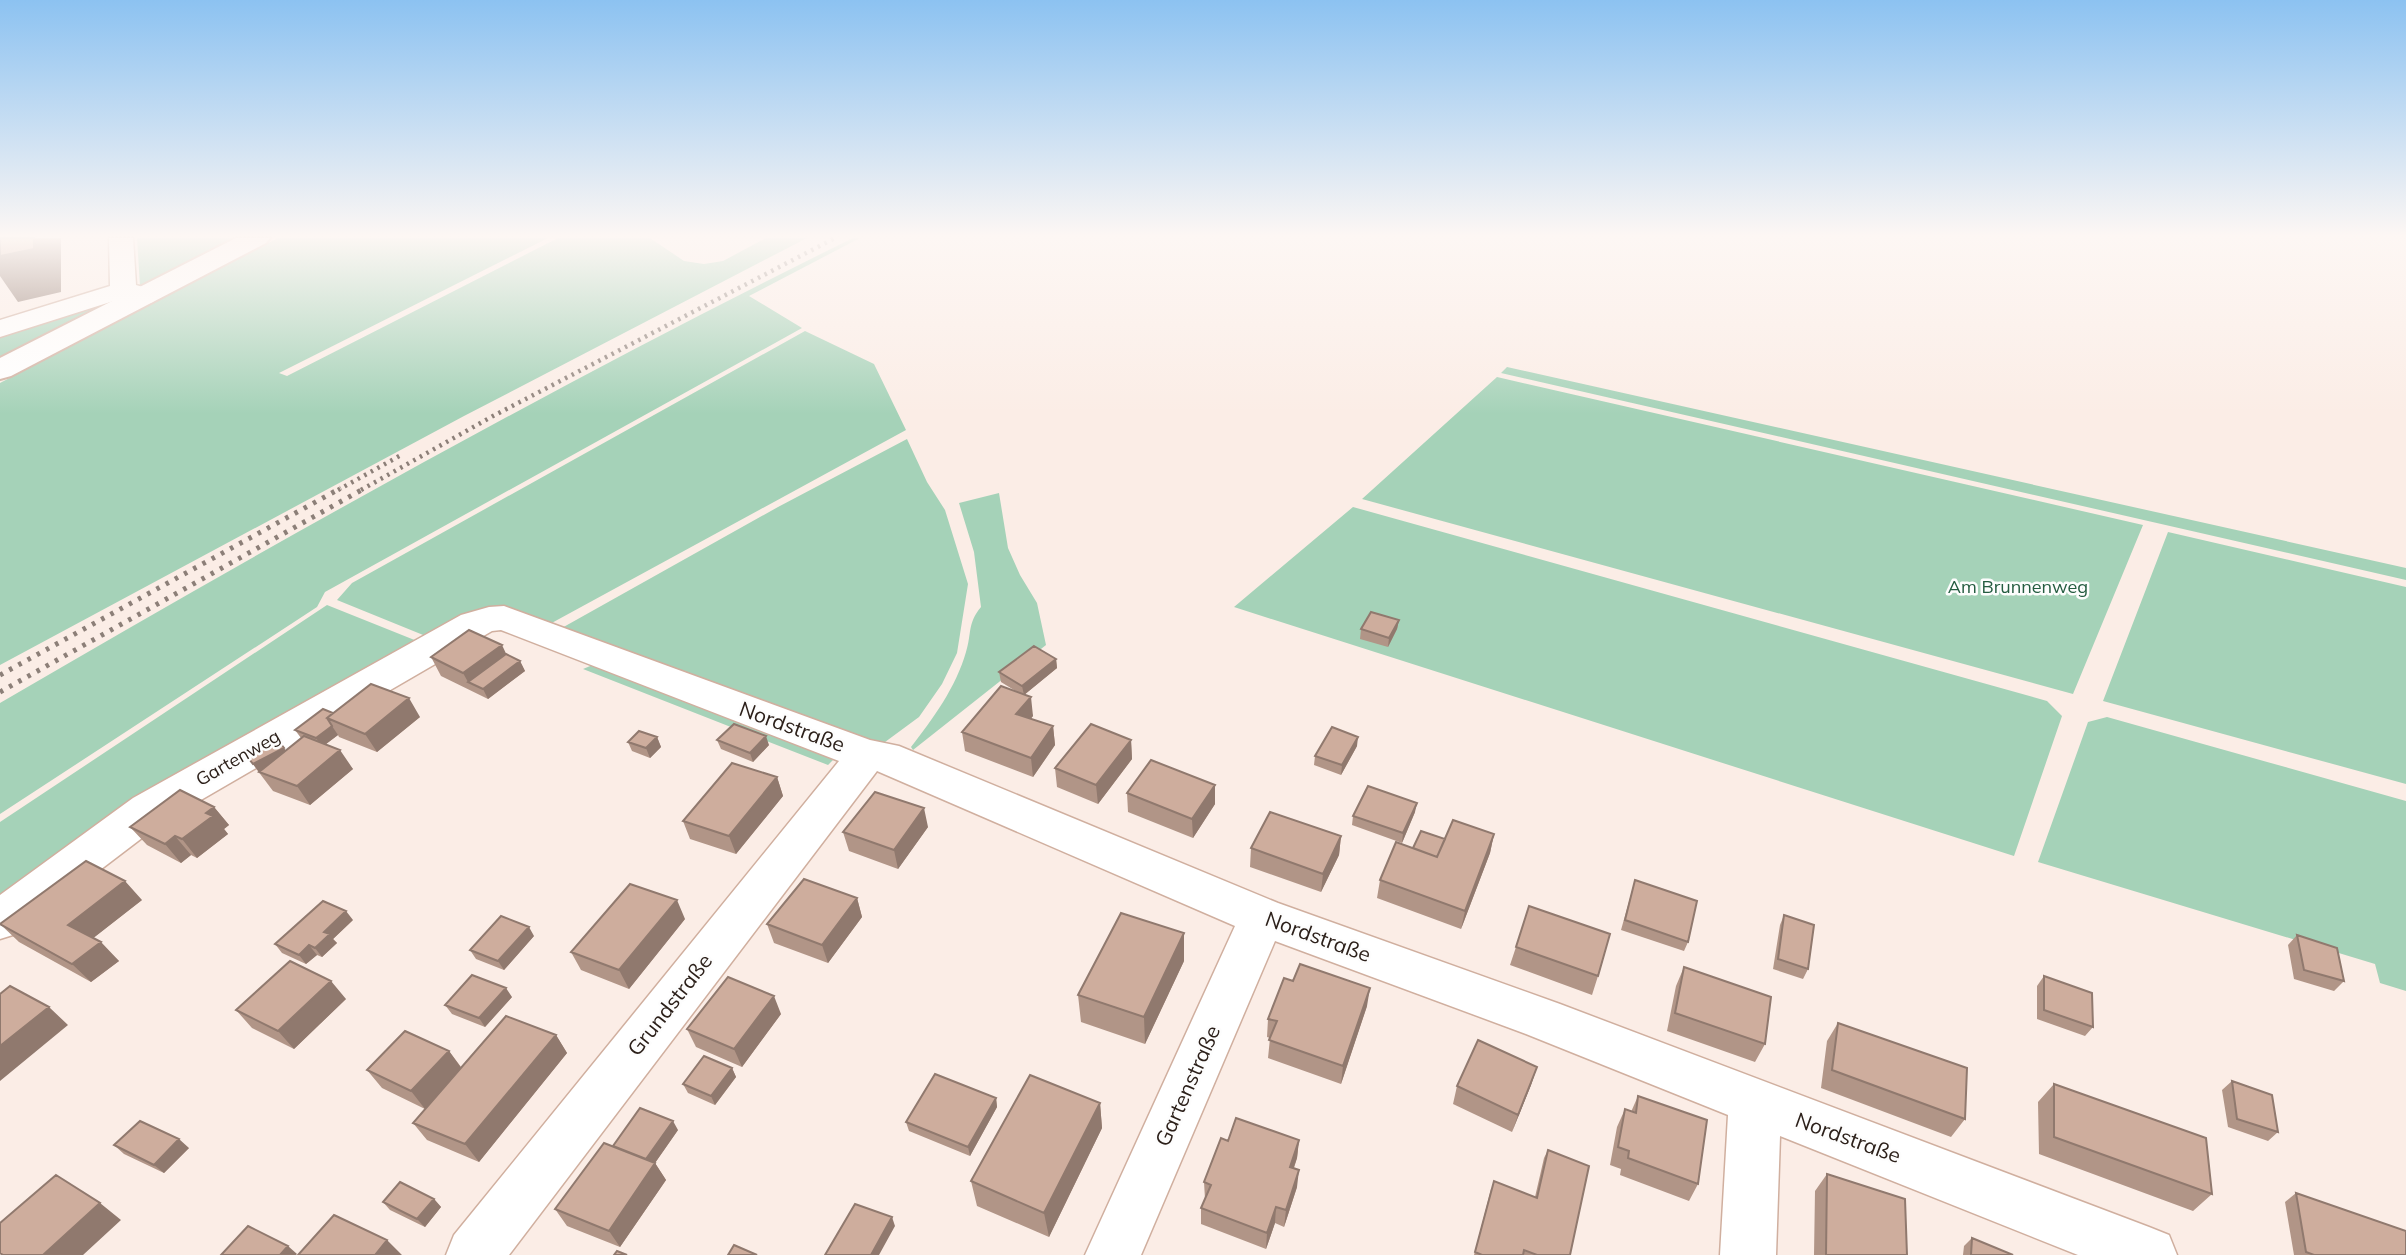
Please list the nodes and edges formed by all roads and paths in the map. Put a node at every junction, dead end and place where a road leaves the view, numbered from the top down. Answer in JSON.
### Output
{"nodes":[{"id":1,"x":120,"y":297,"type":"edge"},
{"id":2,"x":127,"y":297,"type":"edge"},
{"id":3,"x":0,"y":329,"type":"edge"},
{"id":4,"x":0,"y":370,"type":"edge"},
{"id":5,"x":489,"y":619,"type":"joint"},
{"id":6,"x":867,"y":755,"type":"junction"},
{"id":7,"x":1262,"y":917,"type":"junction"},
{"id":8,"x":0,"y":920,"type":"edge"},
{"id":9,"x":1755,"y":1103,"type":"junction"},
{"id":10,"x":474,"y":1255,"type":"edge"},
{"id":11,"x":1113,"y":1255,"type":"edge"},
{"id":12,"x":1748,"y":1255,"type":"edge"},
{"id":13,"x":2149,"y":1255,"type":"edge"}],
"edges":[{"from":1,"to":3,"type":"street"},
{"from":2,"to":4,"type":"street"},
{"from":5,"to":6,"type":"street","name":"Nordstraße"},
{"from":5,"to":8,"type":"street","name":"Gartenweg"},
{"from":6,"to":7,"type":"street","name":"Nordstraße"},
{"from":6,"to":10,"type":"street","name":"Grundstraße"},
{"from":7,"to":9,"type":"street","name":"Nordstraße"},
{"from":7,"to":11,"type":"street","name":"Gartenstraße"},
{"from":9,"to":12,"type":"street"},
{"from":9,"to":13,"type":"street","name":"Nordstraße"}]}
